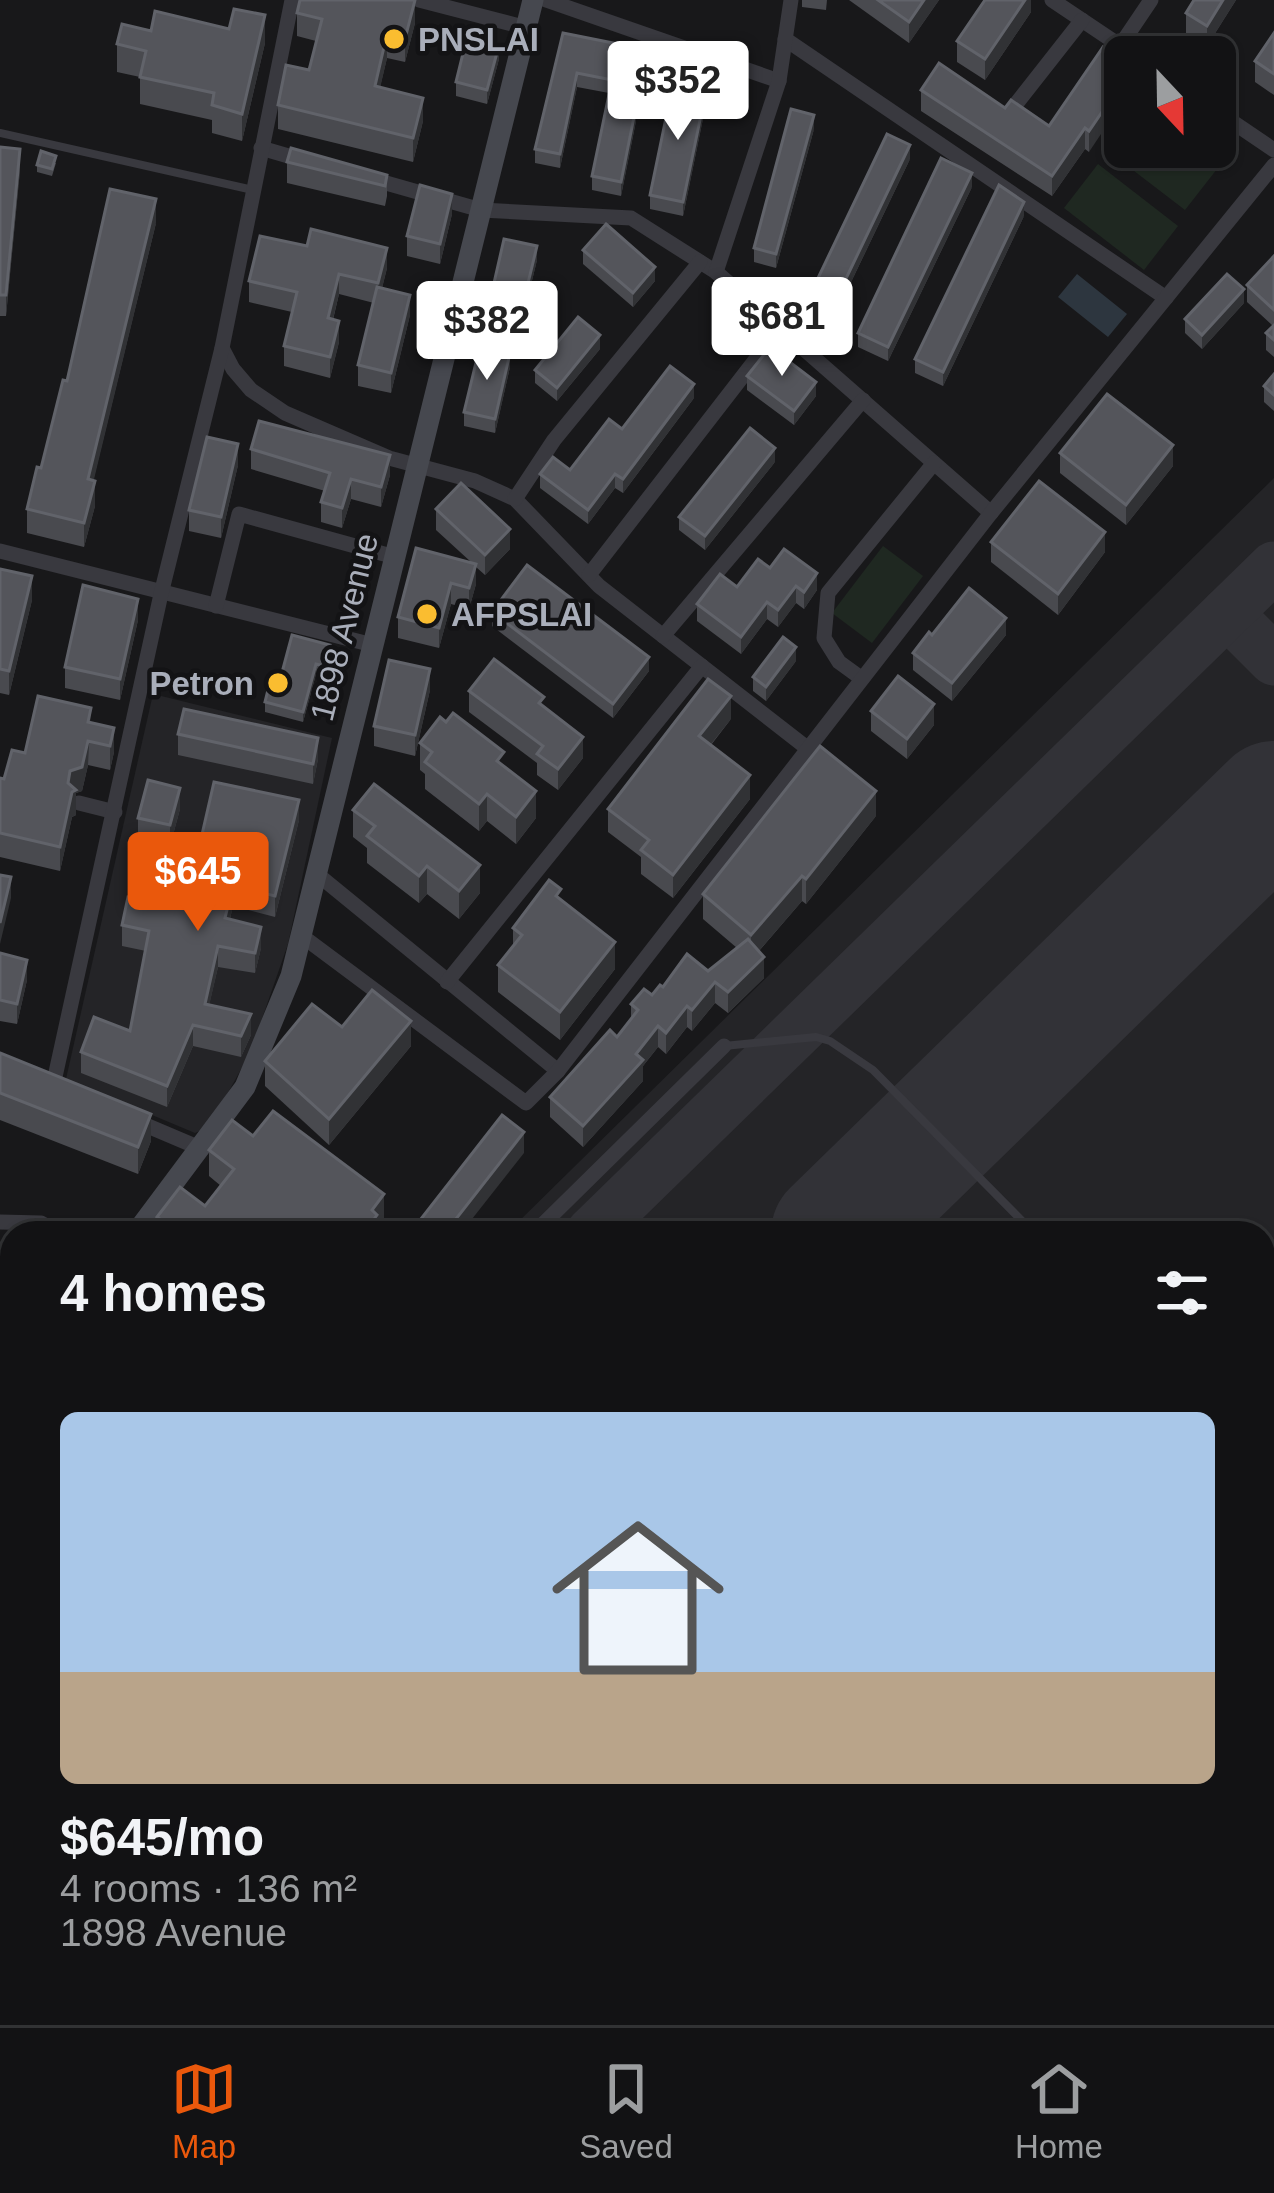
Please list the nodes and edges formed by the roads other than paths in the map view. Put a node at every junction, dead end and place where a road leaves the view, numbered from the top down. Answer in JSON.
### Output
{"nodes":[{"id":1,"x":292,"y":0,"type":"edge"},
{"id":2,"x":418,"y":0,"type":"edge"},
{"id":3,"x":533,"y":0,"type":"edge"},
{"id":4,"x":546,"y":0,"type":"edge"},
{"id":5,"x":791,"y":0,"type":"edge"},
{"id":6,"x":1052,"y":0,"type":"edge"},
{"id":7,"x":1151,"y":0,"type":"edge"},
{"id":8,"x":1082,"y":20,"type":"junction"},
{"id":9,"x":527,"y":28,"type":"junction"},
{"id":10,"x":1105,"y":36,"type":"edge"},
{"id":11,"x":1127,"y":36,"type":"edge"},
{"id":12,"x":785,"y":39,"type":"junction"},
{"id":13,"x":779,"y":81,"type":"junction"},
{"id":14,"x":1016,"y":104,"type":"edge"},
{"id":15,"x":1236,"y":124,"type":"edge"},
{"id":16,"x":0,"y":133,"type":"edge"},
{"id":17,"x":261,"y":148,"type":"junction"},
{"id":18,"x":1274,"y":150,"type":"edge"},
{"id":19,"x":1274,"y":165,"type":"edge"},
{"id":20,"x":327,"y":167,"type":"edge"},
{"id":21,"x":349,"y":173,"type":"edge"},
{"id":22,"x":253,"y":190,"type":"junction"},
{"id":23,"x":481,"y":209,"type":"junction"},
{"id":24,"x":700,"y":262,"type":"junction"},
{"id":25,"x":716,"y":272,"type":"junction"},
{"id":26,"x":1166,"y":298,"type":"junction"},
{"id":27,"x":780,"y":328,"type":"junction"},
{"id":28,"x":222,"y":348,"type":"junction"},
{"id":29,"x":863,"y":400,"type":"junction"},
{"id":30,"x":934,"y":463,"type":"junction"},
{"id":31,"x":417,"y":467,"type":"junction"},
{"id":32,"x":515,"y":499,"type":"junction"},
{"id":33,"x":991,"y":512,"type":"junction"},
{"id":34,"x":0,"y":550,"type":"edge"},
{"id":35,"x":394,"y":557,"type":"junction"},
{"id":36,"x":589,"y":575,"type":"junction"},
{"id":37,"x":161,"y":594,"type":"junction"},
{"id":38,"x":217,"y":606,"type":"junction"},
{"id":39,"x":663,"y":636,"type":"junction"},
{"id":40,"x":373,"y":645,"type":"junction"},
{"id":41,"x":702,"y":666,"type":"junction"},
{"id":42,"x":861,"y":678,"type":"junction"},
{"id":43,"x":807,"y":748,"type":"junction"},
{"id":44,"x":79,"y":803,"type":"edge"},
{"id":45,"x":115,"y":812,"type":"junction"},
{"id":46,"x":317,"y":874,"type":"junction"},
{"id":47,"x":302,"y":935,"type":"junction"},
{"id":48,"x":447,"y":982,"type":"junction"},
{"id":49,"x":724,"y":1046,"type":"joint"},
{"id":50,"x":558,"y":1071,"type":"junction"},
{"id":51,"x":35,"y":1079,"type":"edge"},
{"id":52,"x":53,"y":1086,"type":"junction"},
{"id":53,"x":74,"y":1095,"type":"edge"},
{"id":54,"x":117,"y":1113,"type":"edge"},
{"id":55,"x":202,"y":1149,"type":"junction"},
{"id":56,"x":145,"y":1221,"type":"edge"},
{"id":57,"x":546,"y":1221,"type":"edge"},
{"id":58,"x":1022,"y":1221,"type":"edge"}],
"edges":[{"from":1,"to":17,"type":"street"},
{"from":2,"to":9,"type":"street"},
{"from":3,"to":9,"type":"street","name":"1898 Avenue"},
{"from":4,"to":13,"type":"street"},
{"from":5,"to":12,"type":"street"},
{"from":6,"to":8,"type":"street"},
{"from":7,"to":11,"type":"street"},
{"from":8,"to":10,"type":"street"},
{"from":8,"to":14,"type":"street"},
{"from":9,"to":23,"type":"street","name":"1898 Avenue"},
{"from":12,"to":13,"type":"street"},
{"from":12,"to":26,"type":"street"},
{"from":13,"to":25,"type":"street"},
{"from":15,"to":18,"type":"street"},
{"from":16,"to":22,"type":"lane"},
{"from":17,"to":20,"type":"street"},
{"from":17,"to":22,"type":"street"},
{"from":19,"to":26,"type":"street"},
{"from":21,"to":23,"type":"street"},
{"from":22,"to":28,"type":"street"},
{"from":23,"to":24,"type":"street"},
{"from":23,"to":31,"type":"street","name":"1898 Avenue"},
{"from":24,"to":25,"type":"street"},
{"from":24,"to":32,"type":"street"},
{"from":25,"to":27,"type":"street"},
{"from":26,"to":33,"type":"street"},
{"from":27,"to":29,"type":"street"},
{"from":27,"to":36,"type":"street"},
{"from":28,"to":31,"type":"street"},
{"from":28,"to":37,"type":"street"},
{"from":29,"to":30,"type":"street"},
{"from":29,"to":39,"type":"street"},
{"from":30,"to":33,"type":"street"},
{"from":30,"to":42,"type":"street"},
{"from":31,"to":32,"type":"street"},
{"from":31,"to":35,"type":"street","name":"1898 Avenue"},
{"from":32,"to":36,"type":"street"},
{"from":33,"to":42,"type":"street"},
{"from":34,"to":37,"type":"street"},
{"from":35,"to":38,"type":"street"},
{"from":35,"to":40,"type":"street","name":"1898 Avenue"},
{"from":36,"to":39,"type":"street"},
{"from":37,"to":38,"type":"street"},
{"from":37,"to":45,"type":"street"},
{"from":38,"to":40,"type":"street"},
{"from":39,"to":41,"type":"street"},
{"from":40,"to":46,"type":"street","name":"1898 Avenue"},
{"from":41,"to":43,"type":"street"},
{"from":41,"to":48,"type":"street"},
{"from":42,"to":43,"type":"street"},
{"from":43,"to":50,"type":"street"},
{"from":44,"to":45,"type":"street"},
{"from":45,"to":52,"type":"street"},
{"from":46,"to":47,"type":"street","name":"1898 Avenue"},
{"from":46,"to":48,"type":"street"},
{"from":47,"to":50,"type":"street"},
{"from":47,"to":55,"type":"street","name":"1898 Avenue"},
{"from":48,"to":50,"type":"street"},
{"from":49,"to":57,"type":"street"},
{"from":49,"to":58,"type":"lane"},
{"from":51,"to":52,"type":"street"},
{"from":52,"to":53,"type":"street"},
{"from":54,"to":55,"type":"street"},
{"from":55,"to":56,"type":"street","name":"1898 Avenue"}]}
